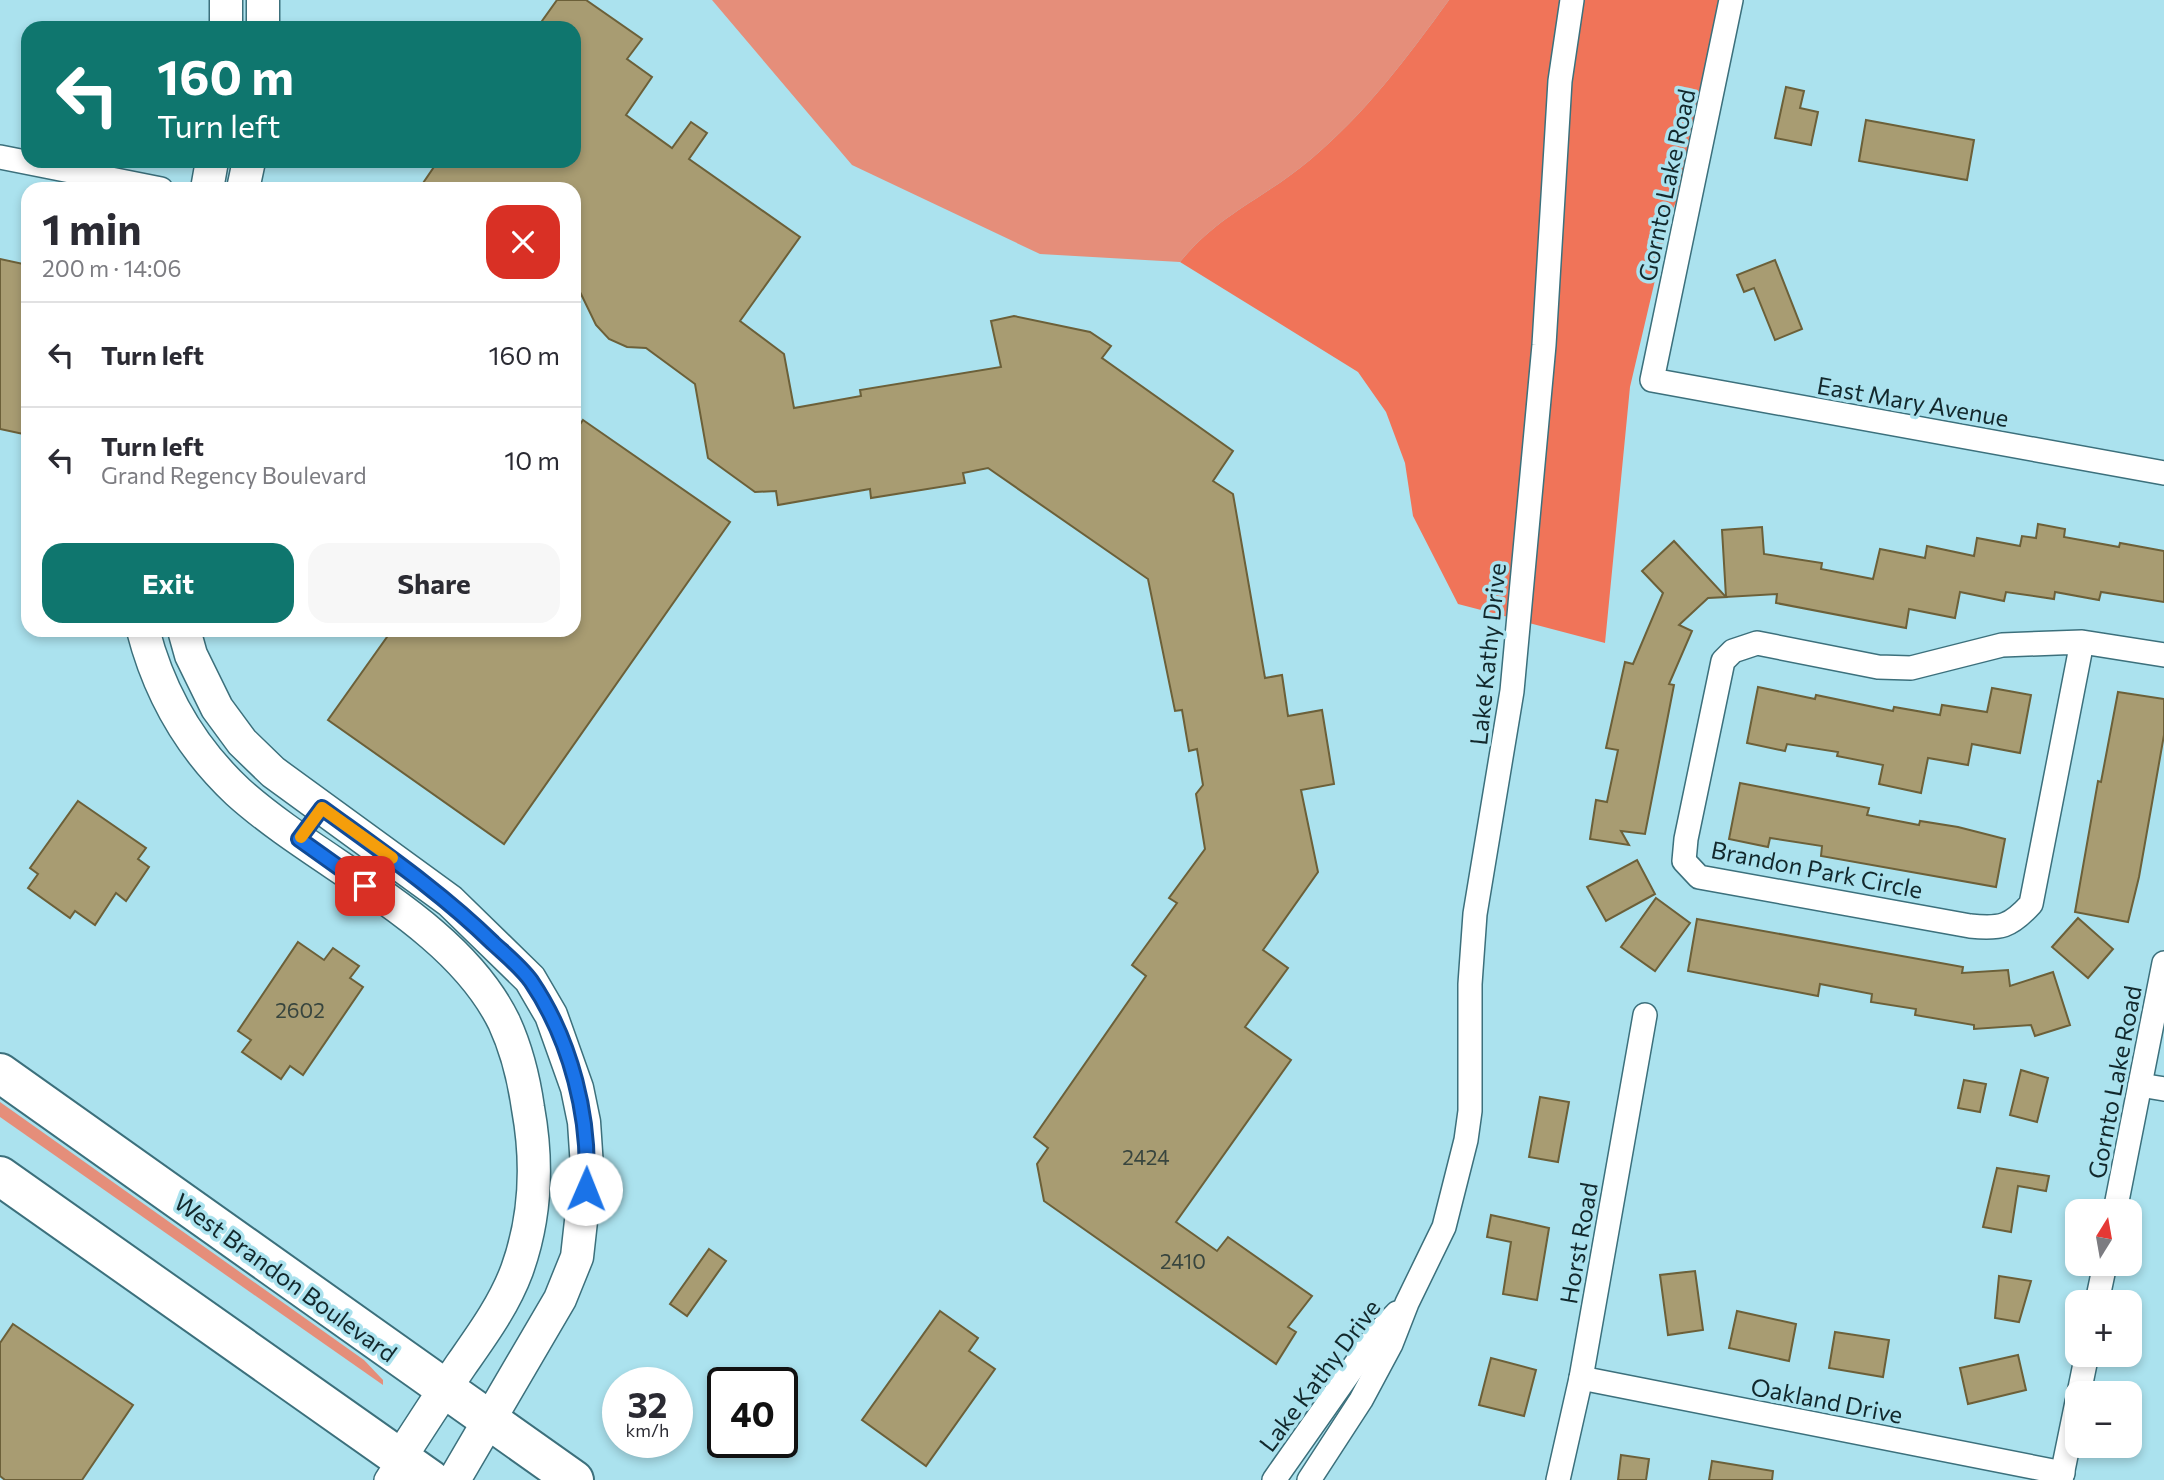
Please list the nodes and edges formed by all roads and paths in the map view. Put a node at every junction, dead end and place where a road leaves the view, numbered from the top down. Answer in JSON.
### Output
{"nodes":[{"id":1,"x":226,"y":0,"type":"edge"},
{"id":2,"x":263,"y":0,"type":"edge"},
{"id":3,"x":1572,"y":0,"type":"edge"},
{"id":4,"x":1731,"y":0,"type":"edge"},
{"id":5,"x":226,"y":21,"type":"edge"},
{"id":6,"x":263,"y":21,"type":"edge"},
{"id":7,"x":0,"y":157,"type":"edge"},
{"id":8,"x":21,"y":161,"type":"edge"},
{"id":9,"x":55,"y":168,"type":"edge"},
{"id":10,"x":126,"y":182,"type":"edge"},
{"id":11,"x":1652,"y":380,"type":"joint"},
{"id":12,"x":2164,"y":473,"type":"edge"},
{"id":13,"x":145,"y":637,"type":"edge"},
{"id":14,"x":186,"y":637,"type":"edge"},
{"id":15,"x":2082,"y":642,"type":"junction"},
{"id":16,"x":2164,"y":655,"type":"edge"},
{"id":17,"x":322,"y":808,"type":"junction"},
{"id":18,"x":299,"y":839,"type":"junction"},
{"id":19,"x":2164,"y":963,"type":"edge"},
{"id":20,"x":1645,"y":1015,"type":"dead end"},
{"id":21,"x":0,"y":1073,"type":"edge"},
{"id":22,"x":2140,"y":1085,"type":"junction"},
{"id":23,"x":2164,"y":1089,"type":"edge"},
{"id":24,"x":0,"y":1176,"type":"edge"},
{"id":25,"x":2117,"y":1199,"type":"edge"},
{"id":26,"x":1407,"y":1303,"type":"junction"},
{"id":27,"x":1581,"y":1378,"type":"junction"},
{"id":28,"x":444,"y":1390,"type":"junction"},
{"id":29,"x":490,"y":1422,"type":"junction"},
{"id":30,"x":2066,"y":1458,"type":"edge"},
{"id":31,"x":393,"y":1469,"type":"edge"},
{"id":32,"x":2062,"y":1476,"type":"edge"},
{"id":33,"x":431,"y":1480,"type":"edge"},
{"id":34,"x":454,"y":1480,"type":"edge"},
{"id":35,"x":574,"y":1480,"type":"edge"},
{"id":36,"x":1273,"y":1480,"type":"edge"},
{"id":37,"x":1309,"y":1480,"type":"edge"},
{"id":38,"x":1558,"y":1480,"type":"edge"}],
"edges":[{"from":1,"to":5,"type":"street"},
{"from":2,"to":6,"type":"street"},
{"from":3,"to":26,"type":"street","name":"Lake Kathy Drive"},
{"from":4,"to":11,"type":"street","name":"Gornto Lake Road"},
{"from":7,"to":8,"type":"street"},
{"from":9,"to":10,"type":"street"},
{"from":11,"to":12,"type":"street","name":"East Mary Avenue"},
{"from":13,"to":18,"type":"street"},
{"from":14,"to":17,"type":"street"},
{"from":15,"to":15,"type":"street","name":"Brandon Park Circle"},
{"from":15,"to":16,"type":"street","name":"Brandon Park Circle"},
{"from":17,"to":18,"type":"street"},
{"from":17,"to":29,"type":"street"},
{"from":18,"to":28,"type":"street"},
{"from":19,"to":22,"type":"street","name":"Gornto Lake Road"},
{"from":20,"to":27,"type":"street","name":"Horst Road"},
{"from":21,"to":28,"type":"highway","name":"West Brandon Boulevard"},
{"from":22,"to":23,"type":"street"},
{"from":22,"to":25,"type":"street","name":"Gornto Lake Road"},
{"from":24,"to":31,"type":"highway"},
{"from":26,"to":36,"type":"street","name":"Lake Kathy Drive"},
{"from":26,"to":37,"type":"street","name":"Lake Kathy Drive"},
{"from":27,"to":32,"type":"street","name":"Oakland Drive"},
{"from":27,"to":38,"type":"street","name":"Horst Road"},
{"from":28,"to":29,"type":"highway","name":"West Brandon Boulevard"},
{"from":28,"to":31,"type":"street"},
{"from":29,"to":34,"type":"street"},
{"from":29,"to":35,"type":"highway","name":"West Brandon Boulevard"},
{"from":30,"to":32,"type":"street"},
{"from":31,"to":33,"type":"highway"}]}
